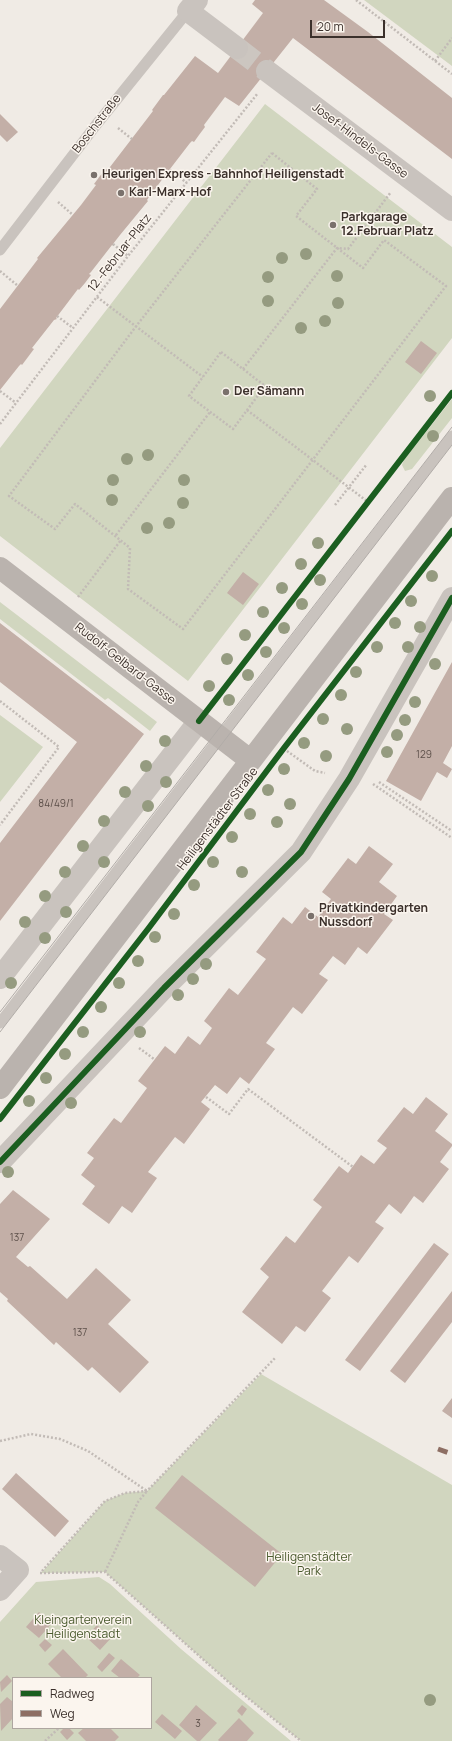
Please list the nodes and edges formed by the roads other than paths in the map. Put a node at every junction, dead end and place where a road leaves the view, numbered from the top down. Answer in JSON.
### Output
{"nodes":[{"id":1,"x":193,"y":6,"type":"edge"},
{"id":2,"x":237,"y":48,"type":"tunnel mouth"},
{"id":3,"x":270,"y":73,"type":"tunnel mouth"},
{"id":4,"x":452,"y":210,"type":"edge"},
{"id":5,"x":0,"y":250,"type":"edge"},
{"id":6,"x":452,"y":436,"type":"edge"},
{"id":7,"x":452,"y":498,"type":"edge"},
{"id":8,"x":0,"y":568,"type":"edge"},
{"id":9,"x":452,"y":598,"type":"edge"},
{"id":10,"x":198,"y":721,"type":"junction"},
{"id":11,"x":220,"y":737,"type":"junction"},
{"id":12,"x":250,"y":760,"type":"junction"},
{"id":13,"x":0,"y":978,"type":"edge"},
{"id":14,"x":0,"y":1023,"type":"edge"},
{"id":15,"x":0,"y":1088,"type":"edge"},
{"id":16,"x":0,"y":1162,"type":"edge"},
{"id":17,"x":0,"y":1556,"type":"edge"},
{"id":18,"x":0,"y":1590,"type":"edge"}],
"edges":[{"from":1,"to":2,"type":"street"},
{"from":1,"to":5,"type":"lane","name":"Boschstraße"},
{"from":3,"to":4,"type":"street","name":"Josef-Hindels-Gasse"},
{"from":6,"to":11,"type":"lane"},
{"from":7,"to":12,"type":"main road","name":"Heiligenstädter Straße"},
{"from":8,"to":10,"type":"main road","name":"Rudolf-Gelbard-Gasse"},
{"from":9,"to":16,"type":"street"},
{"from":10,"to":11,"type":"main road","name":"Rudolf-Gelbard-Gasse"},
{"from":10,"to":13,"type":"street"},
{"from":11,"to":12,"type":"main road","name":"Rudolf-Gelbard-Gasse"},
{"from":11,"to":14,"type":"lane"},
{"from":12,"to":15,"type":"main road","name":"Heiligenstädter Straße"},
{"from":17,"to":18,"type":"street"}]}
